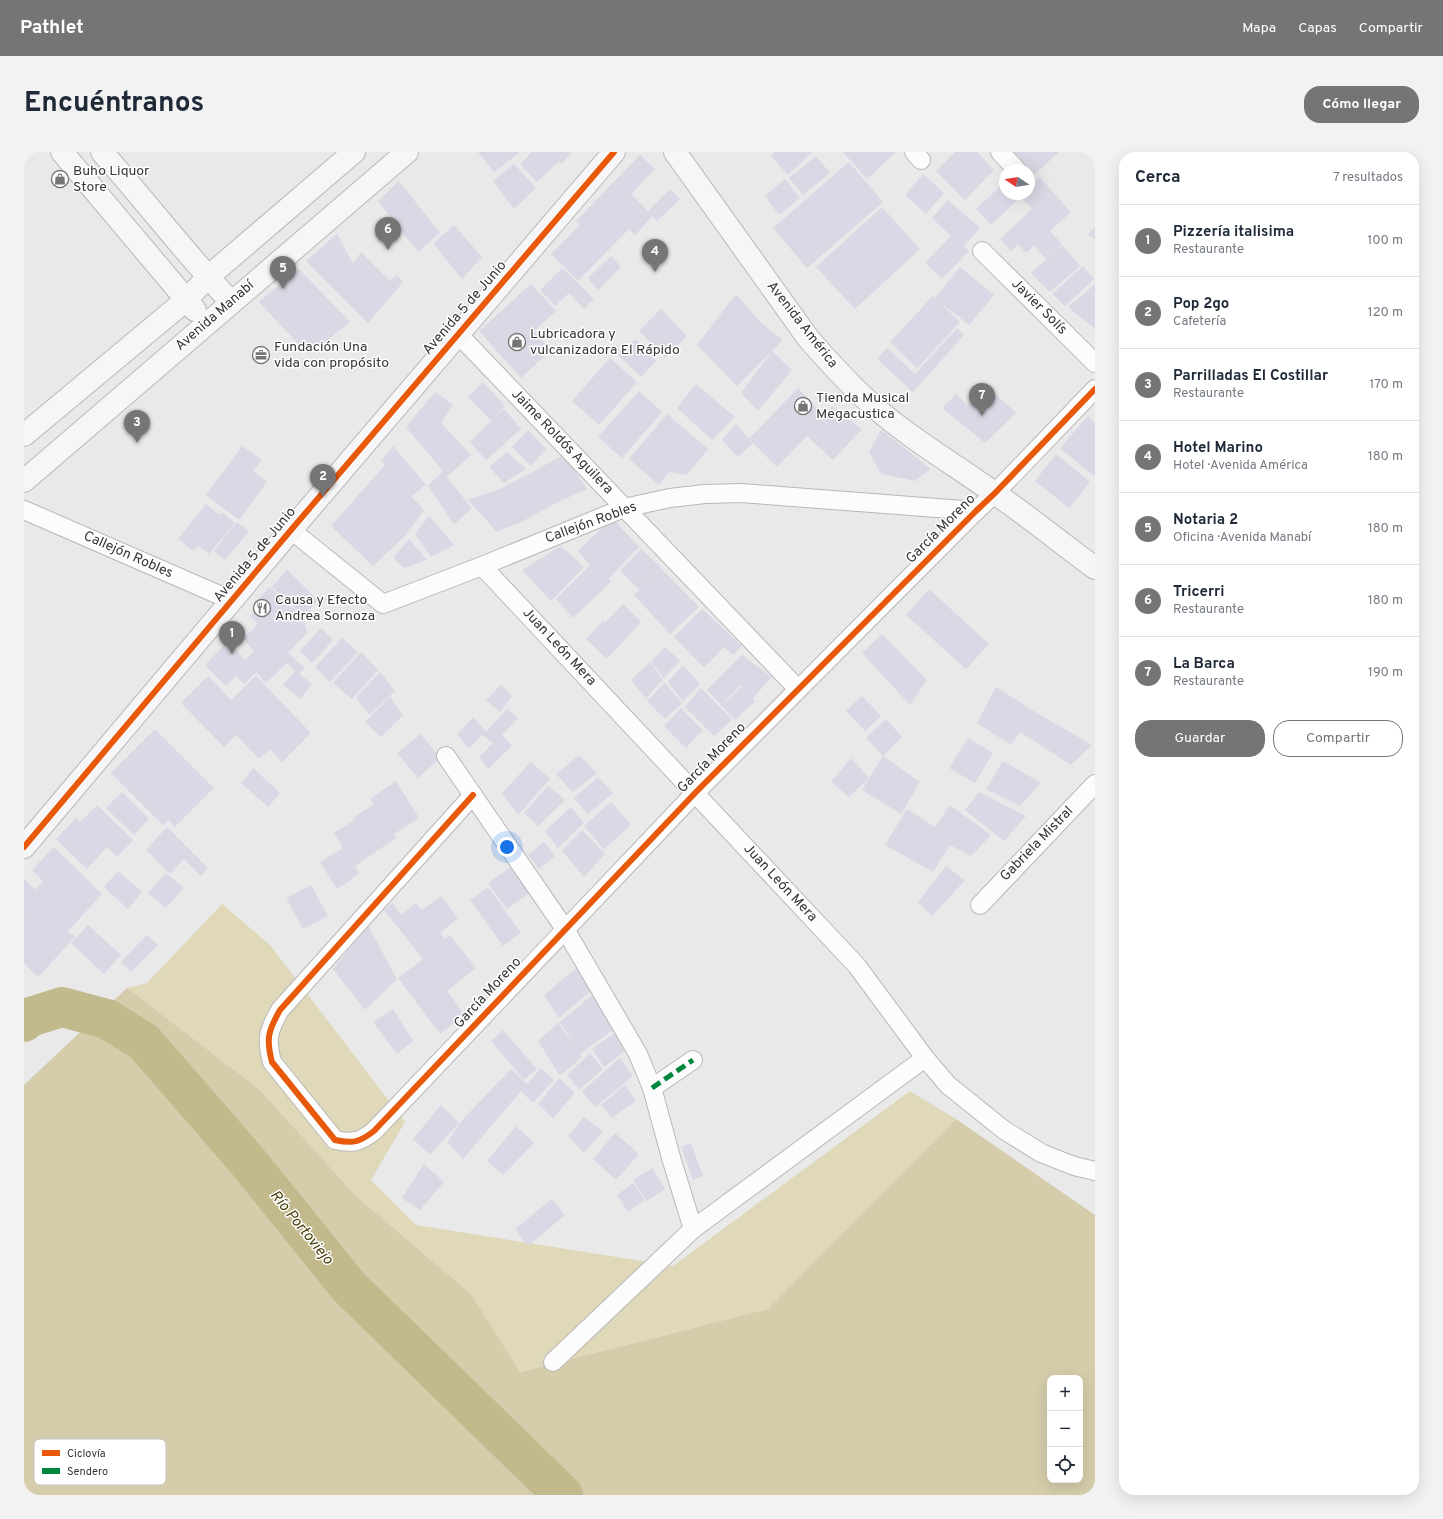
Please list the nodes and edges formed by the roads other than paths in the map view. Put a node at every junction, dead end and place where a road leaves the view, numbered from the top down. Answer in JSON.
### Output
{"nodes":[{"id":1,"x":62,"y":152,"type":"edge"},
{"id":2,"x":102,"y":152,"type":"edge"},
{"id":3,"x":354,"y":152,"type":"edge"},
{"id":4,"x":407,"y":152,"type":"edge"},
{"id":5,"x":614,"y":152,"type":"edge"},
{"id":6,"x":675,"y":152,"type":"edge"},
{"id":7,"x":1000,"y":152,"type":"edge"},
{"id":8,"x":1011,"y":164,"type":"edge"},
{"id":9,"x":982,"y":251,"type":"dead end"},
{"id":10,"x":208,"y":278,"type":"junction"},
{"id":11,"x":186,"y":300,"type":"junction"},
{"id":12,"x":231,"y":302,"type":"junction"},
{"id":13,"x":207,"y":323,"type":"junction"},
{"id":14,"x":458,"y":334,"type":"junction"},
{"id":15,"x":1095,"y":363,"type":"edge"},
{"id":16,"x":1095,"y":389,"type":"edge"},
{"id":17,"x":24,"y":435,"type":"edge"},
{"id":18,"x":24,"y":481,"type":"edge"},
{"id":19,"x":995,"y":493,"type":"junction"},
{"id":20,"x":624,"y":508,"type":"junction"},
{"id":21,"x":24,"y":510,"type":"edge"},
{"id":22,"x":976,"y":511,"type":"junction"},
{"id":23,"x":291,"y":530,"type":"junction"},
{"id":24,"x":482,"y":566,"type":"junction"},
{"id":25,"x":1095,"y":568,"type":"edge"},
{"id":26,"x":232,"y":601,"type":"junction"},
{"id":27,"x":798,"y":689,"type":"junction"},
{"id":28,"x":446,"y":756,"type":"dead end"},
{"id":29,"x":1095,"y":784,"type":"edge"},
{"id":30,"x":696,"y":792,"type":"junction"},
{"id":31,"x":473,"y":795,"type":"junction"},
{"id":32,"x":24,"y":847,"type":"edge"},
{"id":33,"x":980,"y":905,"type":"dead end"},
{"id":34,"x":565,"y":929,"type":"junction"},
{"id":35,"x":925,"y":1058,"type":"junction"},
{"id":36,"x":693,"y":1060,"type":"dead end"},
{"id":37,"x":652,"y":1088,"type":"junction"},
{"id":38,"x":1095,"y":1171,"type":"edge"},
{"id":39,"x":693,"y":1229,"type":"junction"},
{"id":40,"x":553,"y":1362,"type":"dead end"}],
"edges":[{"from":1,"to":11,"type":"street"},
{"from":2,"to":10,"type":"street"},
{"from":3,"to":10,"type":"street"},
{"from":4,"to":12,"type":"street","name":"Avenida Manabí"},
{"from":5,"to":14,"type":"street","name":"Avenida 5 de Junio"},
{"from":6,"to":19,"type":"street","name":"Avenida América"},
{"from":7,"to":8,"type":"street"},
{"from":9,"to":15,"type":"street","name":"Javier Solís"},
{"from":10,"to":11,"type":"street"},
{"from":10,"to":12,"type":"street"},
{"from":11,"to":13,"type":"street"},
{"from":11,"to":17,"type":"street"},
{"from":12,"to":13,"type":"street","name":"Avenida Manabí"},
{"from":13,"to":18,"type":"street","name":"Avenida Manabí"},
{"from":14,"to":20,"type":"street","name":"Jaime Roldós Aguilera"},
{"from":14,"to":23,"type":"street","name":"Avenida 5 de Junio"},
{"from":16,"to":19,"type":"street","name":"García Moreno"},
{"from":19,"to":22,"type":"street","name":"García Moreno"},
{"from":19,"to":25,"type":"street","name":"Avenida América"},
{"from":20,"to":22,"type":"street","name":"Callejón Robles"},
{"from":20,"to":24,"type":"street","name":"Callejón Robles"},
{"from":20,"to":27,"type":"street","name":"Jaime Roldós Aguilera"},
{"from":21,"to":26,"type":"street","name":"Callejón Robles"},
{"from":22,"to":27,"type":"street","name":"García Moreno"},
{"from":23,"to":24,"type":"street","name":"Callejón Robles"},
{"from":23,"to":26,"type":"street","name":"Avenida 5 de Junio"},
{"from":24,"to":30,"type":"street","name":"Juan León Mera"},
{"from":26,"to":32,"type":"street","name":"Avenida 5 de Junio"},
{"from":27,"to":30,"type":"street","name":"García Moreno"},
{"from":28,"to":31,"type":"street"},
{"from":29,"to":33,"type":"street","name":"Gabriela Mistral"},
{"from":30,"to":34,"type":"street","name":"García Moreno"},
{"from":30,"to":35,"type":"street","name":"Juan León Mera"},
{"from":31,"to":34,"type":"street"},
{"from":31,"to":34,"type":"street","name":"García Moreno"},
{"from":34,"to":37,"type":"street"},
{"from":35,"to":38,"type":"street","name":"Juan León Mera"},
{"from":35,"to":39,"type":"street"},
{"from":36,"to":37,"type":"street"},
{"from":37,"to":39,"type":"street"},
{"from":39,"to":40,"type":"street"}]}
